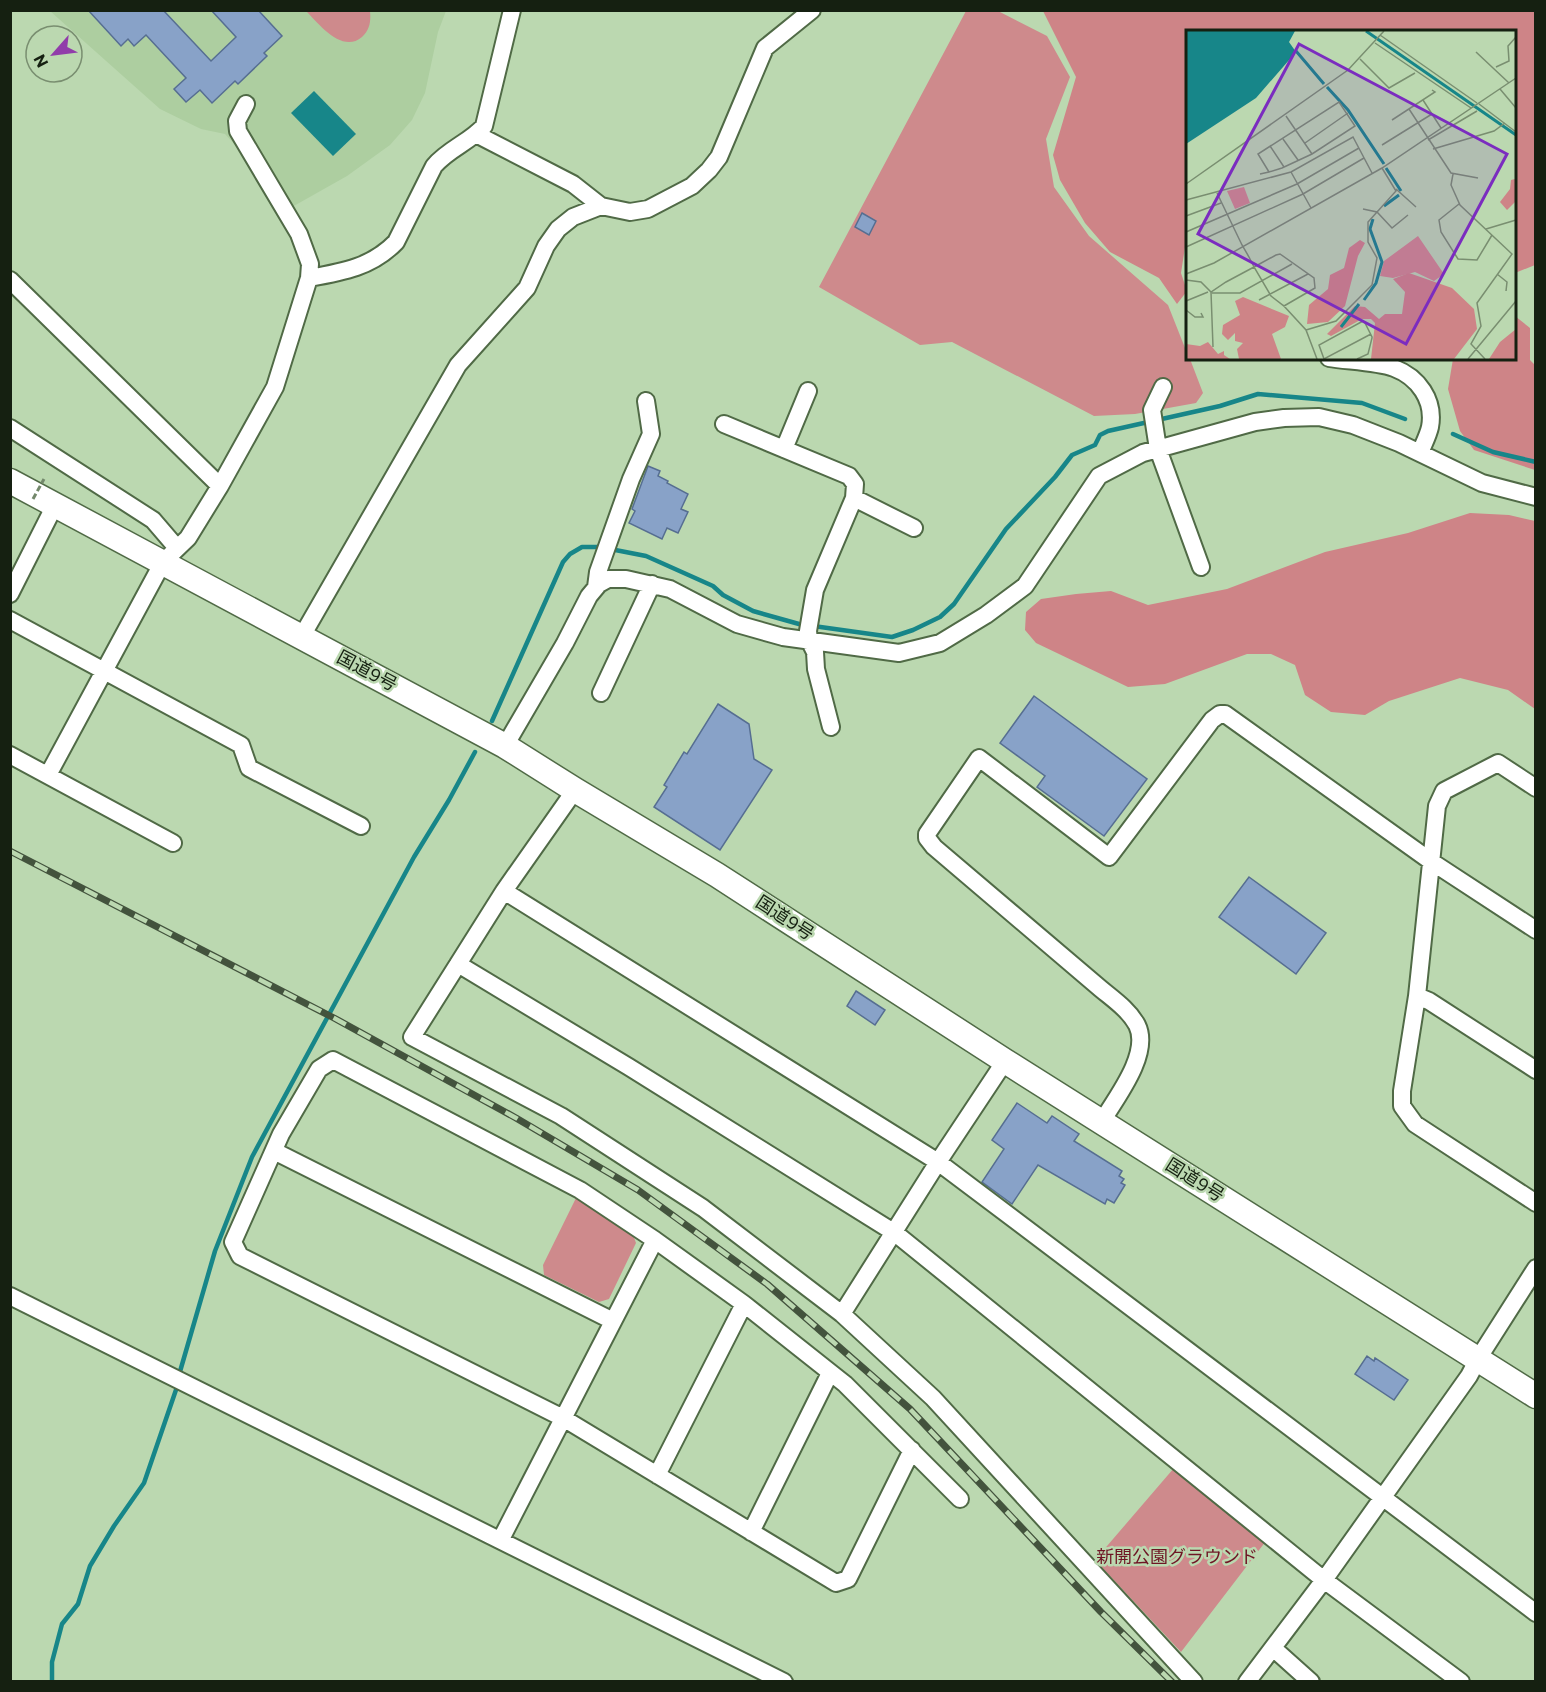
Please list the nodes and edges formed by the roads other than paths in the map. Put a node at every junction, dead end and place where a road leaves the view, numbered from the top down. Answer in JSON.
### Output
{"nodes":[{"id":1,"x":512,"y":10,"type":"edge"},
{"id":2,"x":812,"y":10,"type":"edge"},
{"id":3,"x":246,"y":104,"type":"dead end"},
{"id":4,"x":476,"y":134,"type":"junction"},
{"id":5,"x":601,"y":206,"type":"junction"},
{"id":6,"x":309,"y":278,"type":"junction"},
{"id":7,"x":10,"y":280,"type":"edge"},
{"id":8,"x":1342,"y":360,"type":"edge"},
{"id":9,"x":1163,"y":387,"type":"dead end"},
{"id":10,"x":808,"y":392,"type":"dead end"},
{"id":11,"x":646,"y":401,"type":"dead end"},
{"id":12,"x":724,"y":424,"type":"dead end"},
{"id":13,"x":10,"y":428,"type":"edge"},
{"id":14,"x":1157,"y":442,"type":"junction"},
{"id":15,"x":784,"y":449,"type":"junction"},
{"id":16,"x":1420,"y":453,"type":"junction"},
{"id":17,"x":10,"y":481,"type":"edge"},
{"id":18,"x":220,"y":486,"type":"junction"},
{"id":19,"x":1536,"y":497,"type":"edge"},
{"id":20,"x":854,"y":498,"type":"junction"},
{"id":21,"x":44,"y":502,"type":"junction"},
{"id":22,"x":914,"y":528,"type":"dead end"},
{"id":23,"x":170,"y":555,"type":"junction"},
{"id":24,"x":1201,"y":567,"type":"dead end"},
{"id":25,"x":652,"y":584,"type":"junction"},
{"id":26,"x":596,"y":587,"type":"junction"},
{"id":27,"x":10,"y":594,"type":"edge"},
{"id":28,"x":10,"y":620,"type":"edge"},
{"id":29,"x":809,"y":631,"type":"junction"},
{"id":30,"x":302,"y":636,"type":"junction"},
{"id":31,"x":104,"y":671,"type":"junction"},
{"id":32,"x":601,"y":693,"type":"dead end"},
{"id":33,"x":831,"y":727,"type":"dead end"},
{"id":34,"x":505,"y":746,"type":"junction"},
{"id":35,"x":10,"y":755,"type":"edge"},
{"id":36,"x":48,"y":775,"type":"junction"},
{"id":37,"x":1536,"y":788,"type":"edge"},
{"id":38,"x":575,"y":790,"type":"junction"},
{"id":39,"x":361,"y":826,"type":"dead end"},
{"id":40,"x":173,"y":843,"type":"dead end"},
{"id":41,"x":1432,"y":862,"type":"junction"},
{"id":42,"x":504,"y":891,"type":"junction"},
{"id":43,"x":1536,"y":930,"type":"edge"},
{"id":44,"x":458,"y":964,"type":"junction"},
{"id":45,"x":1418,"y":996,"type":"junction"},
{"id":46,"x":1005,"y":1061,"type":"junction"},
{"id":47,"x":1536,"y":1070,"type":"edge"},
{"id":48,"x":1102,"y":1121,"type":"junction"},
{"id":49,"x":274,"y":1151,"type":"junction"},
{"id":50,"x":938,"y":1162,"type":"junction"},
{"id":51,"x":1536,"y":1203,"type":"edge"},
{"id":52,"x":895,"y":1233,"type":"junction"},
{"id":53,"x":655,"y":1240,"type":"junction"},
{"id":54,"x":1536,"y":1268,"type":"edge"},
{"id":55,"x":10,"y":1296,"type":"edge"},
{"id":56,"x":744,"y":1304,"type":"junction"},
{"id":57,"x":842,"y":1314,"type":"junction"},
{"id":58,"x":613,"y":1320,"type":"junction"},
{"id":59,"x":1478,"y":1359,"type":"junction"},
{"id":60,"x":830,"y":1373,"type":"junction"},
{"id":61,"x":1536,"y":1396,"type":"edge"},
{"id":62,"x":563,"y":1418,"type":"junction"},
{"id":63,"x":912,"y":1450,"type":"junction"},
{"id":64,"x":657,"y":1475,"type":"junction"},
{"id":65,"x":1383,"y":1496,"type":"junction"},
{"id":66,"x":960,"y":1499,"type":"dead end"},
{"id":67,"x":751,"y":1532,"type":"junction"},
{"id":68,"x":501,"y":1539,"type":"junction"},
{"id":69,"x":1324,"y":1580,"type":"junction"},
{"id":70,"x":1536,"y":1613,"type":"edge"},
{"id":71,"x":1273,"y":1648,"type":"junction"},
{"id":72,"x":784,"y":1682,"type":"edge"},
{"id":73,"x":1194,"y":1682,"type":"edge"},
{"id":74,"x":1247,"y":1682,"type":"edge"},
{"id":75,"x":1311,"y":1682,"type":"edge"},
{"id":76,"x":1461,"y":1682,"type":"edge"}],
"edges":[{"from":1,"to":4,"type":"street"},
{"from":2,"to":5,"type":"street"},
{"from":3,"to":6,"type":"street"},
{"from":4,"to":5,"type":"street"},
{"from":4,"to":6,"type":"street"},
{"from":5,"to":30,"type":"street"},
{"from":6,"to":18,"type":"street"},
{"from":7,"to":18,"type":"street"},
{"from":8,"to":16,"type":"street"},
{"from":9,"to":14,"type":"street"},
{"from":10,"to":15,"type":"street"},
{"from":11,"to":26,"type":"street"},
{"from":12,"to":15,"type":"street"},
{"from":13,"to":23,"type":"street"},
{"from":14,"to":16,"type":"street"},
{"from":14,"to":24,"type":"street"},
{"from":14,"to":29,"type":"street"},
{"from":15,"to":20,"type":"street"},
{"from":16,"to":19,"type":"street"},
{"from":17,"to":21,"type":"highway","name":"国道9号"},
{"from":18,"to":23,"type":"street"},
{"from":20,"to":22,"type":"street"},
{"from":20,"to":29,"type":"street"},
{"from":21,"to":23,"type":"highway","name":"国道9号"},
{"from":21,"to":27,"type":"street"},
{"from":23,"to":30,"type":"highway","name":"国道9号"},
{"from":23,"to":31,"type":"street"},
{"from":25,"to":26,"type":"street"},
{"from":25,"to":29,"type":"street"},
{"from":25,"to":32,"type":"street"},
{"from":26,"to":34,"type":"street"},
{"from":28,"to":31,"type":"street"},
{"from":29,"to":33,"type":"street"},
{"from":30,"to":34,"type":"highway","name":"国道9号"},
{"from":31,"to":36,"type":"street"},
{"from":31,"to":39,"type":"street"},
{"from":34,"to":38,"type":"highway","name":"国道9号"},
{"from":35,"to":36,"type":"street"},
{"from":36,"to":40,"type":"street"},
{"from":37,"to":41,"type":"street"},
{"from":38,"to":42,"type":"street"},
{"from":38,"to":46,"type":"highway","name":"国道9号"},
{"from":41,"to":43,"type":"street"},
{"from":41,"to":45,"type":"street"},
{"from":41,"to":48,"type":"street"},
{"from":42,"to":44,"type":"street"},
{"from":42,"to":50,"type":"street"},
{"from":44,"to":52,"type":"street"},
{"from":44,"to":57,"type":"street"},
{"from":45,"to":47,"type":"street"},
{"from":45,"to":51,"type":"street"},
{"from":46,"to":48,"type":"highway","name":"国道9号"},
{"from":46,"to":50,"type":"street"},
{"from":48,"to":59,"type":"highway","name":"国道9号"},
{"from":49,"to":53,"type":"street"},
{"from":49,"to":58,"type":"street"},
{"from":49,"to":62,"type":"street"},
{"from":50,"to":52,"type":"street"},
{"from":50,"to":65,"type":"street"},
{"from":52,"to":57,"type":"street"},
{"from":52,"to":69,"type":"street"},
{"from":53,"to":56,"type":"street"},
{"from":53,"to":58,"type":"street"},
{"from":54,"to":59,"type":"street"},
{"from":55,"to":68,"type":"street"},
{"from":56,"to":60,"type":"street"},
{"from":56,"to":64,"type":"street"},
{"from":57,"to":73,"type":"street"},
{"from":58,"to":62,"type":"street"},
{"from":59,"to":61,"type":"highway","name":"国道9号"},
{"from":59,"to":65,"type":"street"},
{"from":60,"to":63,"type":"street"},
{"from":60,"to":67,"type":"street"},
{"from":62,"to":64,"type":"street"},
{"from":62,"to":68,"type":"street"},
{"from":63,"to":66,"type":"street"},
{"from":63,"to":67,"type":"street"},
{"from":64,"to":67,"type":"street"},
{"from":65,"to":69,"type":"street"},
{"from":65,"to":70,"type":"street"},
{"from":68,"to":72,"type":"street"},
{"from":69,"to":71,"type":"street"},
{"from":69,"to":76,"type":"street"},
{"from":71,"to":74,"type":"street"},
{"from":71,"to":75,"type":"street"}]}
